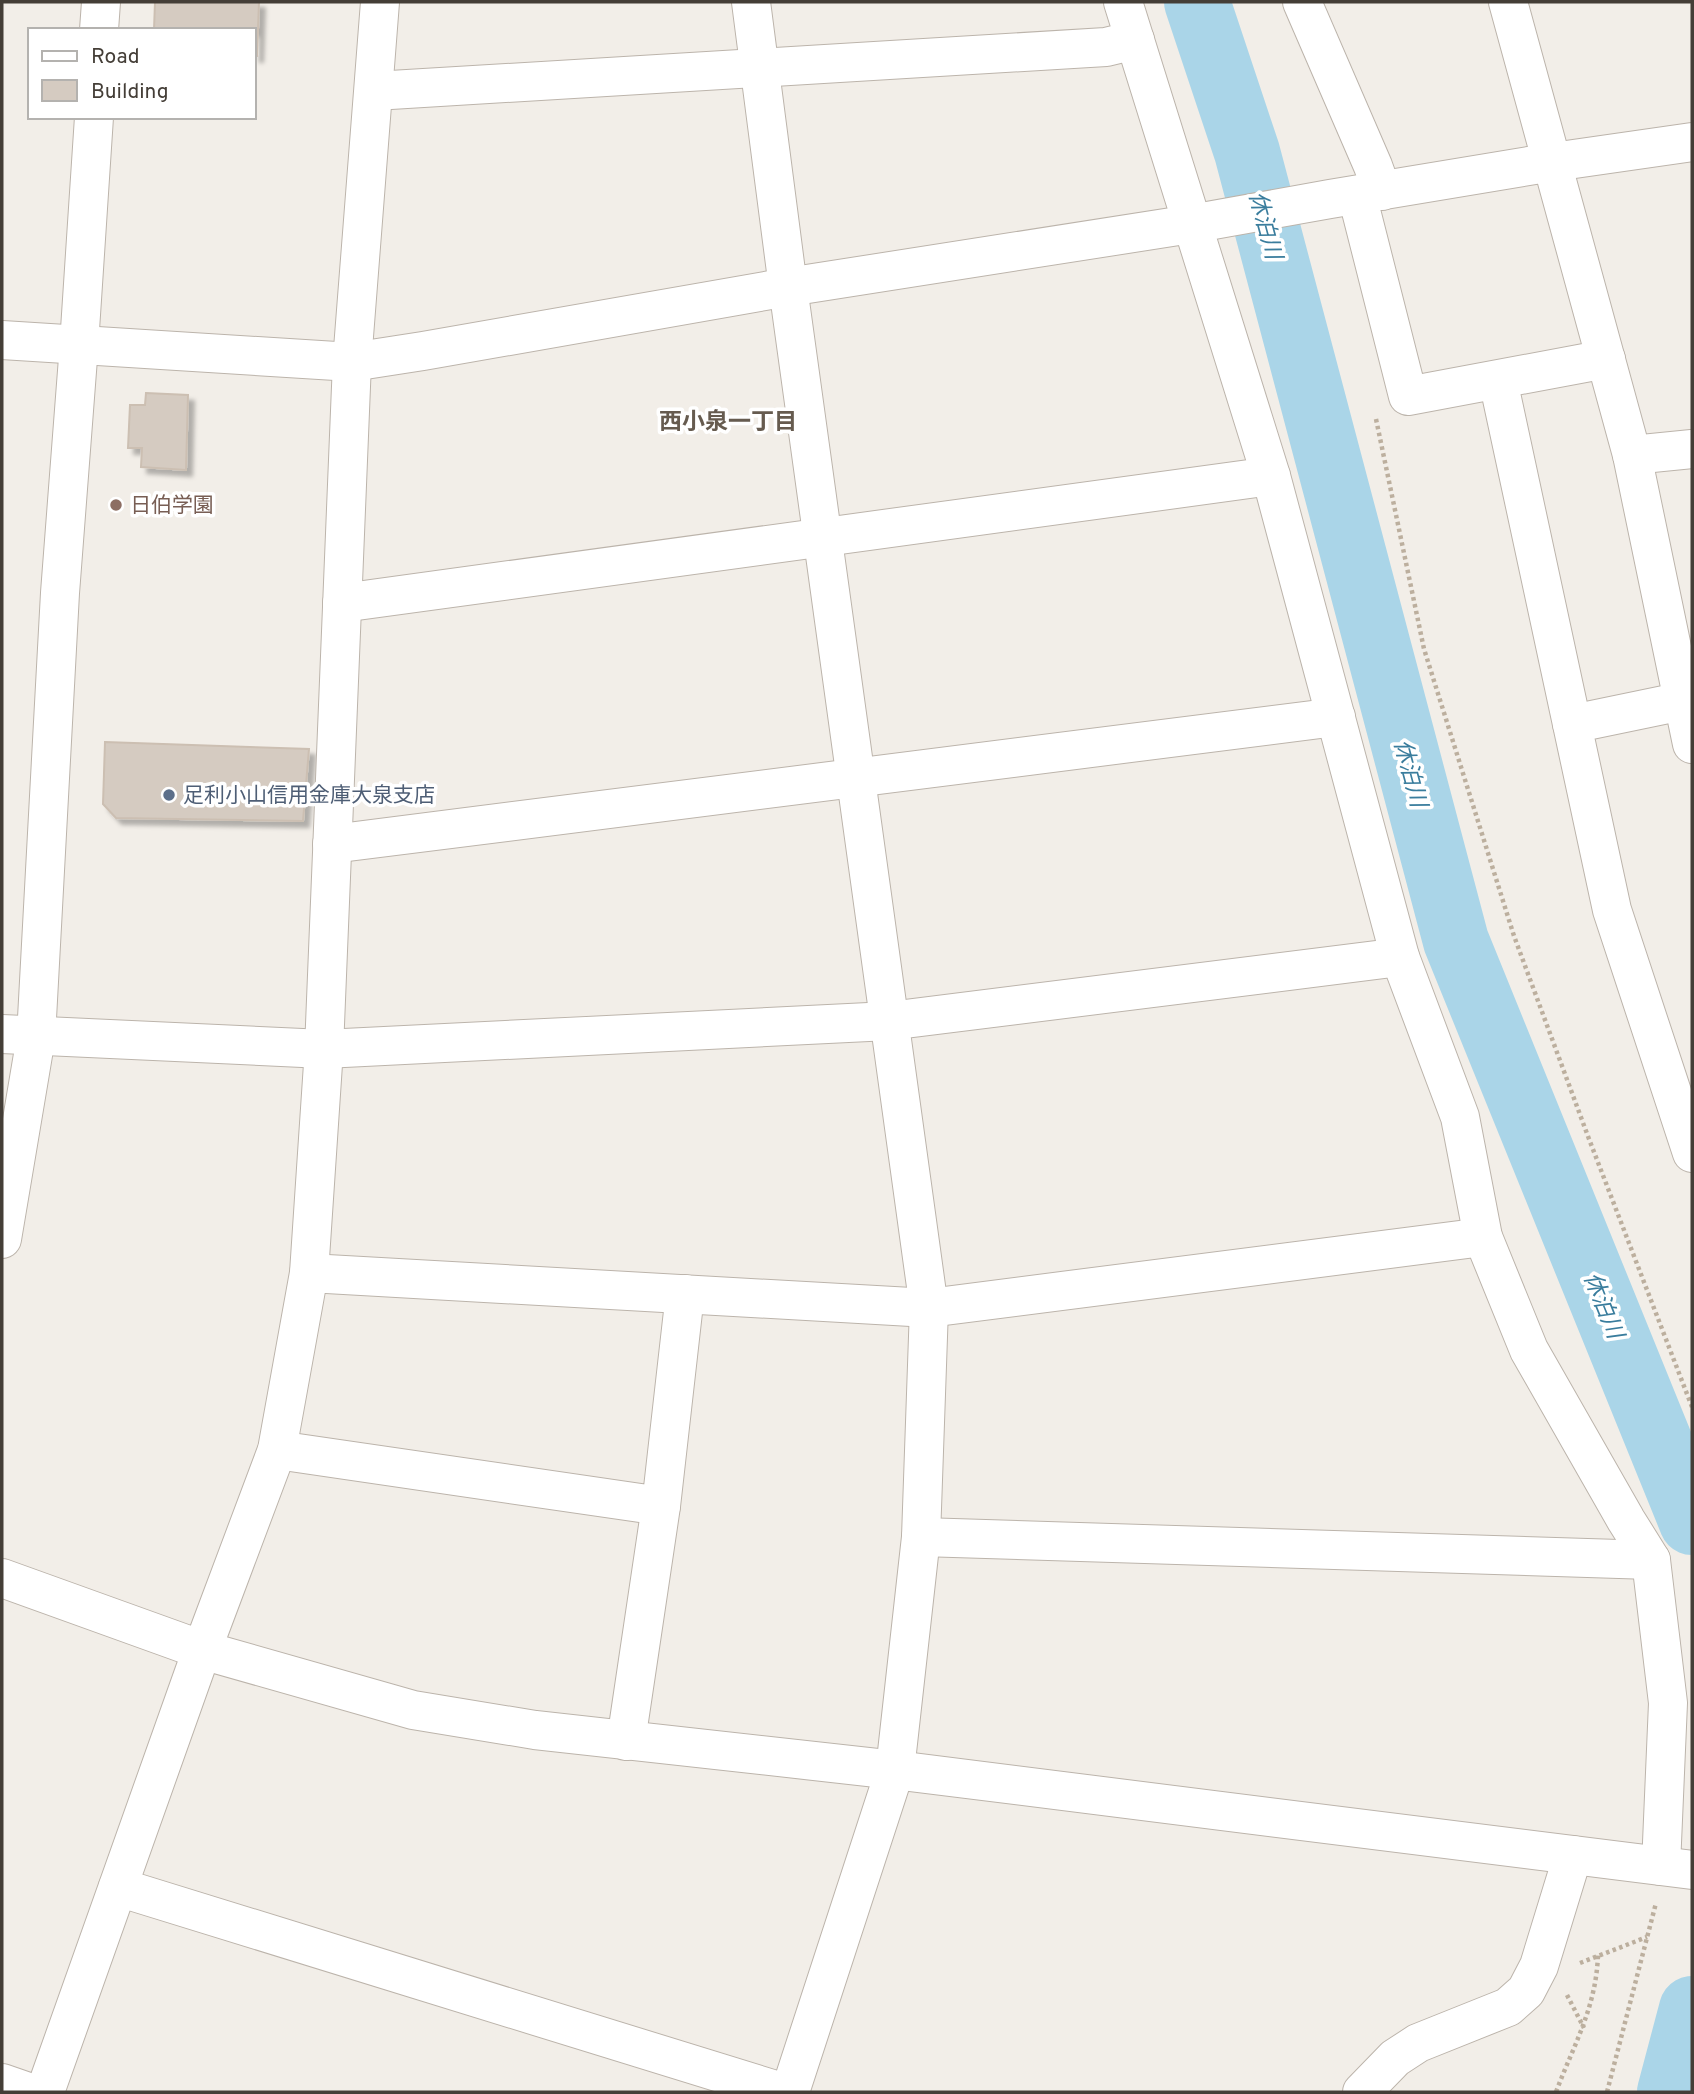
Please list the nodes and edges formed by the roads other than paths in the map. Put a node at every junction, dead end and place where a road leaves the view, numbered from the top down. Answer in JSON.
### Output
{"nodes":[{"id":1,"x":101,"y":2,"type":"edge"},
{"id":2,"x":380,"y":2,"type":"edge"},
{"id":3,"x":751,"y":2,"type":"edge"},
{"id":4,"x":1123,"y":2,"type":"edge"},
{"id":5,"x":1303,"y":2,"type":"edge"},
{"id":6,"x":1508,"y":2,"type":"edge"},
{"id":7,"x":99,"y":28,"type":"edge"},
{"id":8,"x":1135,"y":40,"type":"junction"},
{"id":9,"x":759,"y":68,"type":"junction"},
{"id":10,"x":374,"y":91,"type":"junction"},
{"id":11,"x":94,"y":119,"type":"edge"},
{"id":12,"x":1692,"y":142,"type":"edge"},
{"id":13,"x":1553,"y":162,"type":"junction"},
{"id":14,"x":1370,"y":193,"type":"junction"},
{"id":15,"x":1203,"y":222,"type":"junction"},
{"id":16,"x":788,"y":286,"type":"junction"},
{"id":17,"x":2,"y":340,"type":"edge"},
{"id":18,"x":79,"y":345,"type":"junction"},
{"id":19,"x":1606,"y":359,"type":"junction"},
{"id":20,"x":352,"y":362,"type":"junction"},
{"id":21,"x":1498,"y":380,"type":"junction"},
{"id":22,"x":1692,"y":449,"type":"edge"},
{"id":23,"x":1632,"y":455,"type":"junction"},
{"id":24,"x":1271,"y":476,"type":"junction"},
{"id":25,"x":823,"y":538,"type":"junction"},
{"id":26,"x":342,"y":603,"type":"junction"},
{"id":27,"x":1683,"y":701,"type":"junction"},
{"id":28,"x":1336,"y":717,"type":"junction"},
{"id":29,"x":1572,"y":724,"type":"junction"},
{"id":30,"x":1692,"y":744,"type":"edge"},
{"id":31,"x":856,"y":778,"type":"junction"},
{"id":32,"x":332,"y":844,"type":"junction"},
{"id":33,"x":1400,"y":957,"type":"junction"},
{"id":34,"x":890,"y":1021,"type":"junction"},
{"id":35,"x":19,"y":1035,"type":"edge"},
{"id":36,"x":324,"y":1049,"type":"junction"},
{"id":37,"x":1692,"y":1153,"type":"edge"},
{"id":38,"x":1483,"y":1237,"type":"junction"},
{"id":39,"x":2,"y":1239,"type":"edge"},
{"id":40,"x":309,"y":1273,"type":"junction"},
{"id":41,"x":685,"y":1294,"type":"junction"},
{"id":42,"x":929,"y":1308,"type":"junction"},
{"id":43,"x":277,"y":1450,"type":"junction"},
{"id":44,"x":661,"y":1506,"type":"junction"},
{"id":45,"x":921,"y":1537,"type":"junction"},
{"id":46,"x":1651,"y":1560,"type":"junction"},
{"id":47,"x":2,"y":1578,"type":"edge"},
{"id":48,"x":202,"y":1650,"type":"junction"},
{"id":49,"x":626,"y":1741,"type":"junction"},
{"id":50,"x":895,"y":1770,"type":"junction"},
{"id":51,"x":1573,"y":1855,"type":"junction"},
{"id":52,"x":1676,"y":1868,"type":"edge"},
{"id":53,"x":118,"y":1887,"type":"junction"},
{"id":54,"x":2,"y":2083,"type":"edge"},
{"id":55,"x":28,"y":2092,"type":"edge"},
{"id":56,"x":45,"y":2092,"type":"edge"},
{"id":57,"x":782,"y":2092,"type":"edge"},
{"id":58,"x":790,"y":2092,"type":"edge"},
{"id":59,"x":1362,"y":2092,"type":"edge"}],
"edges":[{"from":1,"to":7,"type":"street"},
{"from":2,"to":10,"type":"street"},
{"from":3,"to":9,"type":"street"},
{"from":4,"to":8,"type":"street"},
{"from":5,"to":14,"type":"street"},
{"from":6,"to":13,"type":"street"},
{"from":8,"to":9,"type":"street"},
{"from":8,"to":15,"type":"street"},
{"from":9,"to":10,"type":"street"},
{"from":9,"to":16,"type":"street"},
{"from":10,"to":20,"type":"street"},
{"from":11,"to":18,"type":"street"},
{"from":12,"to":13,"type":"street"},
{"from":13,"to":14,"type":"street"},
{"from":13,"to":19,"type":"street"},
{"from":14,"to":15,"type":"street"},
{"from":14,"to":21,"type":"street"},
{"from":15,"to":16,"type":"street"},
{"from":15,"to":24,"type":"street"},
{"from":16,"to":20,"type":"street"},
{"from":16,"to":25,"type":"street"},
{"from":17,"to":18,"type":"street"},
{"from":18,"to":20,"type":"street"},
{"from":18,"to":35,"type":"street"},
{"from":19,"to":21,"type":"street"},
{"from":19,"to":23,"type":"street"},
{"from":20,"to":26,"type":"street"},
{"from":21,"to":29,"type":"street"},
{"from":22,"to":23,"type":"street"},
{"from":23,"to":27,"type":"street"},
{"from":24,"to":25,"type":"street"},
{"from":24,"to":28,"type":"street"},
{"from":25,"to":26,"type":"street"},
{"from":25,"to":31,"type":"street"},
{"from":26,"to":32,"type":"street"},
{"from":27,"to":29,"type":"street"},
{"from":27,"to":30,"type":"street"},
{"from":28,"to":31,"type":"street"},
{"from":28,"to":33,"type":"street"},
{"from":29,"to":37,"type":"street"},
{"from":31,"to":32,"type":"street"},
{"from":31,"to":34,"type":"street"},
{"from":32,"to":36,"type":"street"},
{"from":33,"to":34,"type":"street"},
{"from":33,"to":38,"type":"street"},
{"from":34,"to":36,"type":"street"},
{"from":34,"to":42,"type":"street"},
{"from":35,"to":36,"type":"street"},
{"from":35,"to":39,"type":"street"},
{"from":36,"to":40,"type":"street"},
{"from":38,"to":42,"type":"street"},
{"from":38,"to":46,"type":"street"},
{"from":40,"to":41,"type":"street"},
{"from":40,"to":43,"type":"street"},
{"from":41,"to":42,"type":"street"},
{"from":41,"to":44,"type":"street"},
{"from":42,"to":45,"type":"street"},
{"from":43,"to":44,"type":"street"},
{"from":43,"to":48,"type":"street"},
{"from":44,"to":49,"type":"street"},
{"from":45,"to":46,"type":"street"},
{"from":45,"to":50,"type":"street"},
{"from":46,"to":52,"type":"street"},
{"from":47,"to":48,"type":"street"},
{"from":48,"to":49,"type":"street"},
{"from":48,"to":53,"type":"street"},
{"from":49,"to":50,"type":"street"},
{"from":50,"to":51,"type":"street"},
{"from":50,"to":58,"type":"street"},
{"from":51,"to":52,"type":"street"},
{"from":51,"to":59,"type":"street"},
{"from":53,"to":56,"type":"street"},
{"from":53,"to":57,"type":"street"},
{"from":54,"to":55,"type":"street"}]}
